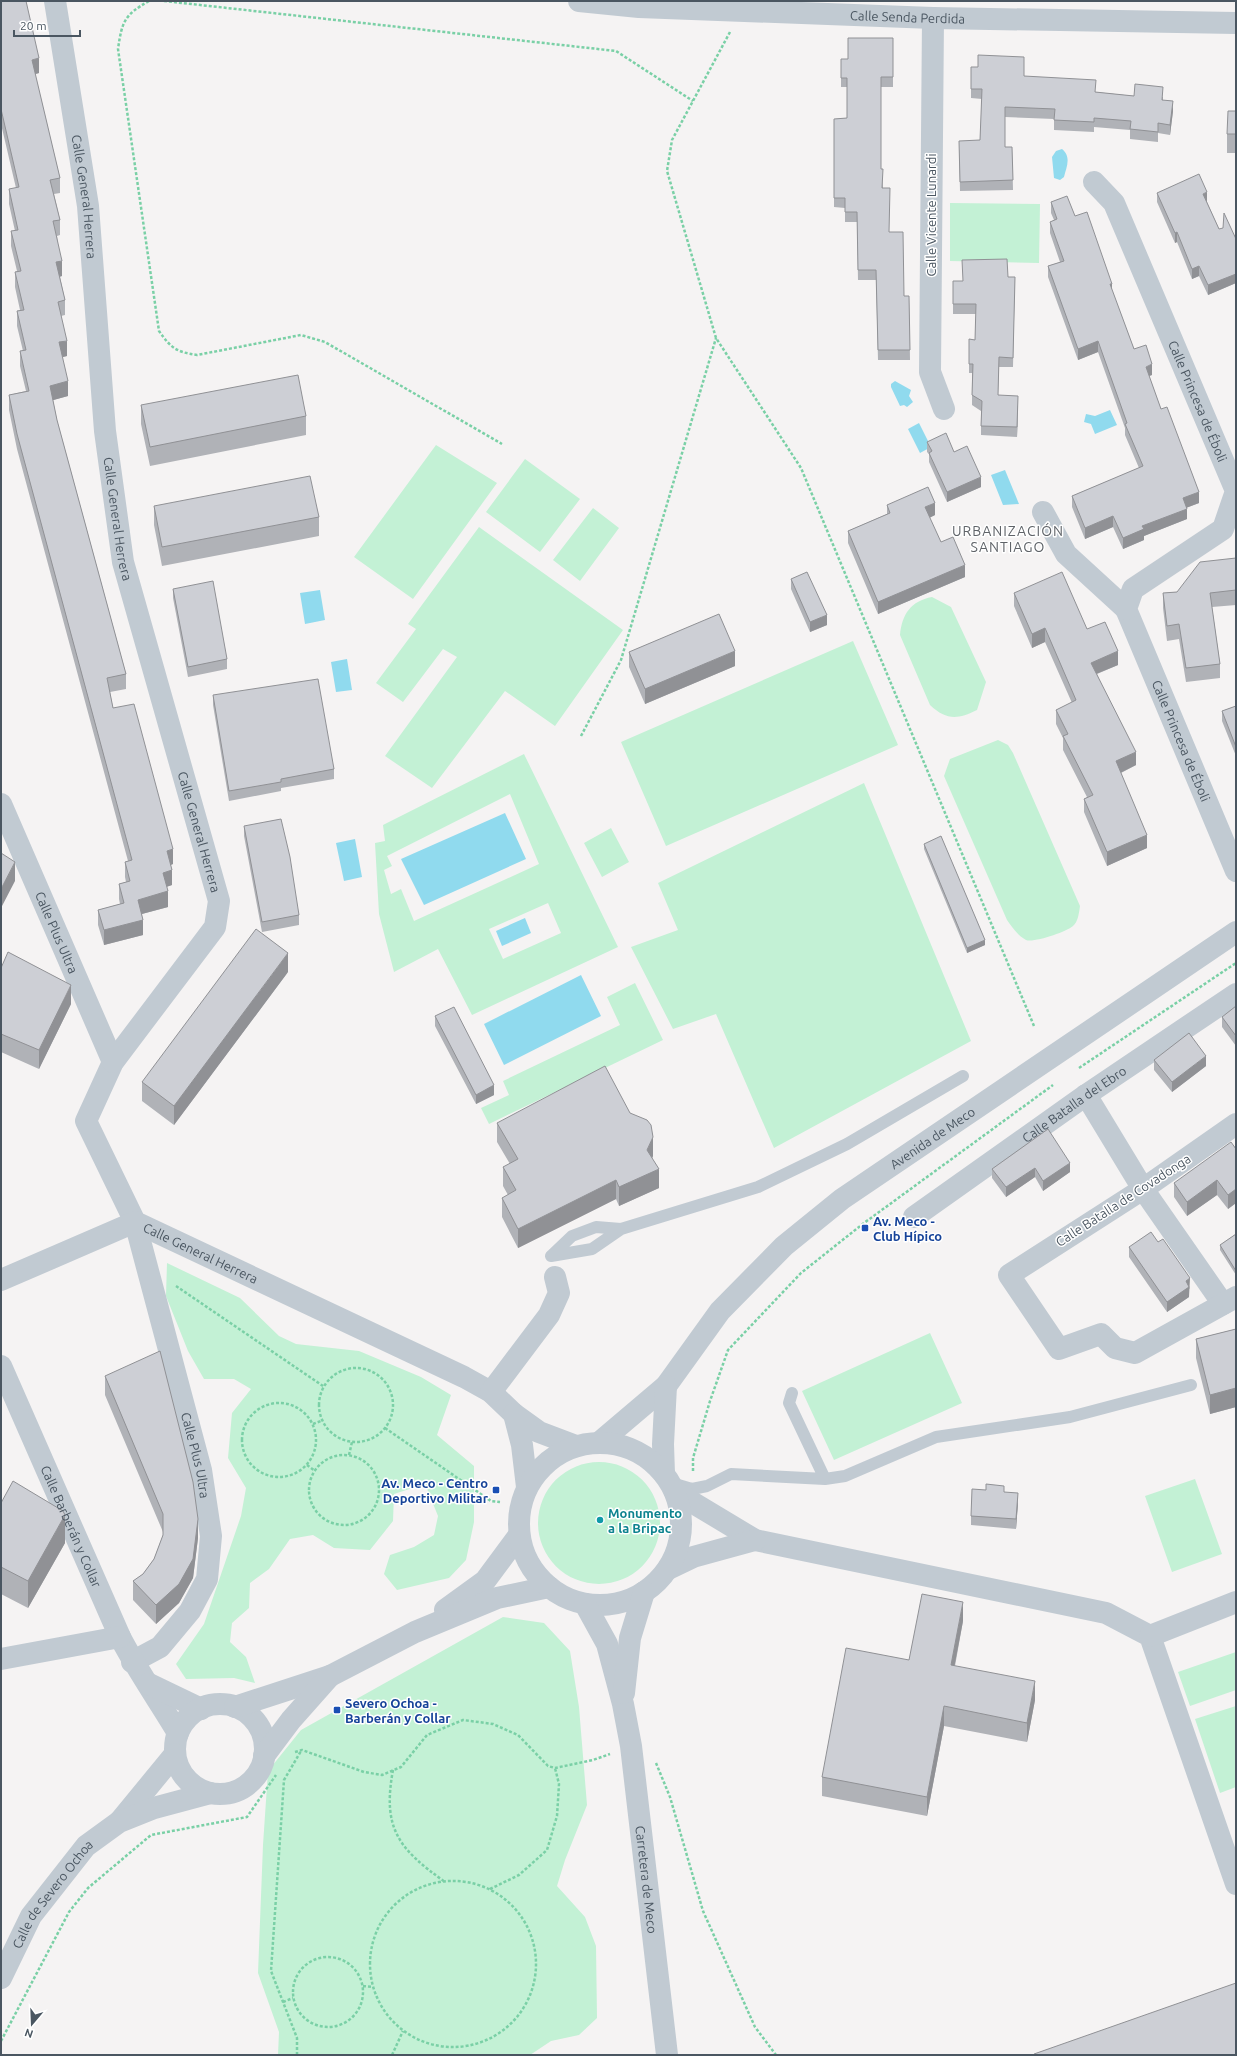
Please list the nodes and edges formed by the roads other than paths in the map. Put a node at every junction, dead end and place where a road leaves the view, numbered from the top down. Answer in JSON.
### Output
{"nodes":[{"id":1,"x":54,"y":1,"type":"edge"},
{"id":2,"x":579,"y":1,"type":"edge"},
{"id":3,"x":640,"y":4,"type":"edge"},
{"id":4,"x":964,"y":10,"type":"edge"},
{"id":5,"x":933,"y":18,"type":"junction"},
{"id":6,"x":1236,"y":23,"type":"edge"},
{"id":7,"x":1094,"y":182,"type":"dead end"},
{"id":8,"x":944,"y":409,"type":"dead end"},
{"id":9,"x":1043,"y":512,"type":"dead end"},
{"id":10,"x":1126,"y":609,"type":"junction"},
{"id":11,"x":1,"y":804,"type":"edge"},
{"id":12,"x":1236,"y":872,"type":"edge"},
{"id":13,"x":1236,"y":932,"type":"edge"},
{"id":14,"x":1236,"y":994,"type":"edge"},
{"id":15,"x":113,"y":1062,"type":"junction"},
{"id":16,"x":963,"y":1076,"type":"dead end"},
{"id":17,"x":1086,"y":1095,"type":"junction"},
{"id":18,"x":1236,"y":1124,"type":"edge"},
{"id":19,"x":1143,"y":1189,"type":"junction"},
{"id":20,"x":914,"y":1217,"type":"dead end"},
{"id":21,"x":135,"y":1222,"type":"junction"},
{"id":22,"x":621,"y":1229,"type":"junction"},
{"id":23,"x":552,"y":1256,"type":"junction"},
{"id":24,"x":556,"y":1277,"type":"joint"},
{"id":25,"x":1,"y":1280,"type":"edge"},
{"id":26,"x":1229,"y":1300,"type":"edge"},
{"id":27,"x":1,"y":1366,"type":"edge"},
{"id":28,"x":1191,"y":1385,"type":"dead end"},
{"id":29,"x":666,"y":1386,"type":"junction"},
{"id":30,"x":491,"y":1392,"type":"junction"},
{"id":31,"x":792,"y":1393,"type":"dead end"},
{"id":32,"x":514,"y":1414,"type":"junction"},
{"id":33,"x":600,"y":1442,"type":"junction"},
{"id":34,"x":576,"y":1446,"type":"junction"},
{"id":35,"x":825,"y":1479,"type":"junction"},
{"id":36,"x":675,"y":1484,"type":"junction"},
{"id":37,"x":527,"y":1487,"type":"junction"},
{"id":38,"x":519,"y":1535,"type":"junction"},
{"id":39,"x":756,"y":1540,"type":"junction"},
{"id":40,"x":668,"y":1569,"type":"junction"},
{"id":41,"x":549,"y":1587,"type":"junction"},
{"id":42,"x":644,"y":1592,"type":"junction"},
{"id":43,"x":1236,"y":1602,"type":"edge"},
{"id":44,"x":585,"y":1604,"type":"junction"},
{"id":45,"x":415,"y":1632,"type":"junction"},
{"id":46,"x":1150,"y":1636,"type":"junction"},
{"id":47,"x":120,"y":1637,"type":"junction"},
{"id":48,"x":1,"y":1659,"type":"edge"},
{"id":49,"x":132,"y":1662,"type":"junction"},
{"id":50,"x":330,"y":1676,"type":"junction"},
{"id":51,"x":149,"y":1684,"type":"junction"},
{"id":52,"x":623,"y":1704,"type":"junction"},
{"id":53,"x":235,"y":1707,"type":"junction"},
{"id":54,"x":201,"y":1709,"type":"junction"},
{"id":55,"x":178,"y":1733,"type":"junction"},
{"id":56,"x":175,"y":1754,"type":"junction"},
{"id":57,"x":272,"y":1762,"type":"junction"},
{"id":58,"x":210,"y":1793,"type":"junction"},
{"id":59,"x":119,"y":1822,"type":"junction"},
{"id":60,"x":1236,"y":1884,"type":"edge"},
{"id":61,"x":1,"y":1978,"type":"edge"},
{"id":62,"x":667,"y":2055,"type":"edge"}],
"edges":[{"from":1,"to":15,"type":"street","name":"Calle General Herrera"},
{"from":2,"to":3,"type":"street","name":"Calle Senda Perdida"},
{"from":3,"to":5,"type":"street","name":"Calle Senda Perdida"},
{"from":4,"to":5,"type":"street","name":"Calle Senda Perdida"},
{"from":4,"to":6,"type":"street","name":"Calle Senda Perdida"},
{"from":5,"to":8,"type":"street","name":"Calle Vicente Lunardi"},
{"from":7,"to":10,"type":"street","name":"Calle Princesa de Éboli"},
{"from":9,"to":10,"type":"street","name":"Calle Princesa de Éboli"},
{"from":10,"to":12,"type":"street","name":"Calle Princesa de Éboli"},
{"from":11,"to":15,"type":"street","name":"Calle Plus Ultra"},
{"from":13,"to":29,"type":"street","name":"Avenida de Meco"},
{"from":14,"to":17,"type":"street","name":"Calle Batalla del Ebro"},
{"from":15,"to":21,"type":"street","name":"Calle General Herrera"},
{"from":16,"to":22,"type":"lane"},
{"from":17,"to":19,"type":"street"},
{"from":17,"to":20,"type":"street","name":"Calle Batalla del Ebro"},
{"from":18,"to":19,"type":"street","name":"Calle Batalla de Covadonga"},
{"from":19,"to":26,"type":"street"},
{"from":19,"to":26,"type":"street","name":"Calle Batalla de Covadonga"},
{"from":21,"to":25,"type":"street"},
{"from":21,"to":30,"type":"street","name":"Calle General Herrera"},
{"from":21,"to":49,"type":"street","name":"Calle Plus Ultra"},
{"from":22,"to":23,"type":"lane"},
{"from":22,"to":23,"type":"lane"},
{"from":23,"to":24,"type":"lane"},
{"from":24,"to":30,"type":"street"},
{"from":27,"to":47,"type":"street","name":"Calle Barberán y Collar"},
{"from":28,"to":35,"type":"lane"},
{"from":29,"to":33,"type":"street","name":"Avenida de Meco"},
{"from":29,"to":36,"type":"street"},
{"from":30,"to":32,"type":"street","name":"Calle General Herrera"},
{"from":31,"to":35,"type":"lane"},
{"from":32,"to":34,"type":"street","name":"Calle General Herrera"},
{"from":32,"to":37,"type":"street"},
{"from":33,"to":34,"type":"street"},
{"from":33,"to":36,"type":"street"},
{"from":34,"to":37,"type":"street"},
{"from":35,"to":36,"type":"lane"},
{"from":36,"to":39,"type":"street"},
{"from":36,"to":40,"type":"street"},
{"from":37,"to":38,"type":"street"},
{"from":38,"to":41,"type":"street"},
{"from":38,"to":45,"type":"street"},
{"from":39,"to":40,"type":"street"},
{"from":39,"to":46,"type":"street"},
{"from":40,"to":42,"type":"street"},
{"from":41,"to":44,"type":"street"},
{"from":41,"to":45,"type":"street"},
{"from":42,"to":44,"type":"street"},
{"from":42,"to":52,"type":"street"},
{"from":43,"to":46,"type":"street"},
{"from":44,"to":52,"type":"street"},
{"from":45,"to":50,"type":"street"},
{"from":46,"to":60,"type":"street"},
{"from":47,"to":48,"type":"street"},
{"from":47,"to":49,"type":"street","name":"Calle Barberán y Collar"},
{"from":49,"to":51,"type":"street","name":"Calle Barberán y Collar"},
{"from":50,"to":53,"type":"street"},
{"from":50,"to":57,"type":"street"},
{"from":51,"to":54,"type":"street","name":"Calle Barberán y Collar"},
{"from":51,"to":55,"type":"street","name":"Calle Barberán y Collar"},
{"from":52,"to":62,"type":"street","name":"Carretera de Meco"},
{"from":53,"to":54,"type":"street"},
{"from":53,"to":57,"type":"street"},
{"from":54,"to":55,"type":"street"},
{"from":55,"to":56,"type":"street"},
{"from":56,"to":58,"type":"street"},
{"from":56,"to":59,"type":"street","name":"Calle de Severo Ochoa"},
{"from":57,"to":58,"type":"street"},
{"from":58,"to":59,"type":"street","name":"Calle de Severo Ochoa"},
{"from":59,"to":61,"type":"street","name":"Calle de Severo Ochoa"}]}
